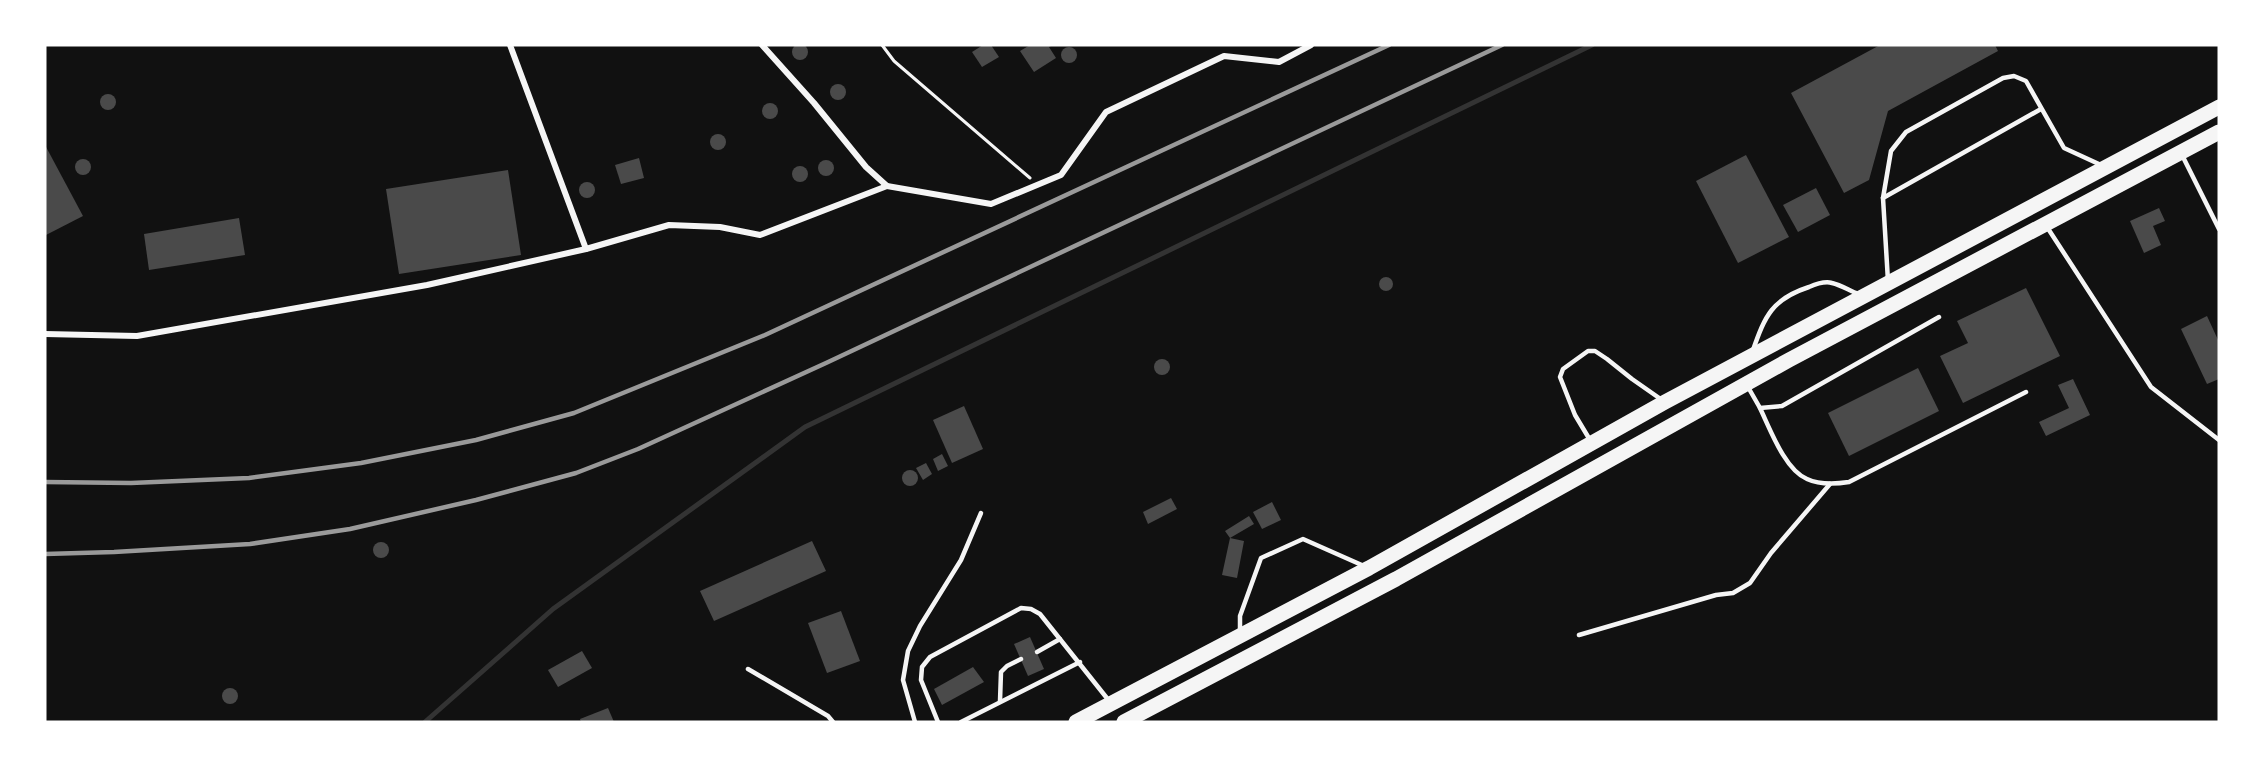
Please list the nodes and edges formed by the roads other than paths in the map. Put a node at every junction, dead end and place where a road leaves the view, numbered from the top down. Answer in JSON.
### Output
{"nodes":[{"id":1,"x":510,"y":45,"type":"edge"},
{"id":2,"x":762,"y":45,"type":"edge"},
{"id":3,"x":1311,"y":45,"type":"edge"},
{"id":4,"x":2219,"y":107,"type":"edge"},
{"id":5,"x":2041,"y":109,"type":"junction"},
{"id":6,"x":2219,"y":132,"type":"edge"},
{"id":7,"x":2180,"y":153,"type":"junction"},
{"id":8,"x":2107,"y":167,"type":"junction"},
{"id":9,"x":887,"y":186,"type":"junction"},
{"id":10,"x":1883,"y":198,"type":"junction"},
{"id":11,"x":2045,"y":225,"type":"junction"},
{"id":12,"x":2219,"y":230,"type":"edge"},
{"id":13,"x":586,"y":249,"type":"junction"},
{"id":14,"x":1888,"y":284,"type":"junction"},
{"id":15,"x":1863,"y":297,"type":"junction"},
{"id":16,"x":1939,"y":316,"type":"dead end"},
{"id":17,"x":45,"y":334,"type":"edge"},
{"id":18,"x":1750,"y":357,"type":"junction"},
{"id":19,"x":1746,"y":384,"type":"junction"},
{"id":20,"x":2026,"y":392,"type":"dead end"},
{"id":21,"x":1665,"y":402,"type":"junction"},
{"id":22,"x":1760,"y":408,"type":"junction"},
{"id":23,"x":2219,"y":440,"type":"edge"},
{"id":24,"x":1591,"y":442,"type":"junction"},
{"id":25,"x":1830,"y":484,"type":"junction"},
{"id":26,"x":981,"y":513,"type":"dead end"},
{"id":27,"x":1369,"y":568,"type":"junction"},
{"id":28,"x":1579,"y":635,"type":"dead end"},
{"id":29,"x":1241,"y":637,"type":"junction"},
{"id":30,"x":1060,"y":639,"type":"junction"},
{"id":31,"x":1037,"y":652,"type":"dead end"},
{"id":32,"x":1021,"y":659,"type":"dead end"},
{"id":33,"x":1080,"y":662,"type":"junction"},
{"id":34,"x":748,"y":669,"type":"dead end"},
{"id":35,"x":1000,"y":701,"type":"junction"},
{"id":36,"x":1112,"y":704,"type":"junction"},
{"id":37,"x":833,"y":722,"type":"edge"},
{"id":38,"x":915,"y":722,"type":"edge"},
{"id":39,"x":938,"y":722,"type":"edge"},
{"id":40,"x":961,"y":722,"type":"edge"},
{"id":41,"x":1076,"y":722,"type":"edge"},
{"id":42,"x":1124,"y":722,"type":"edge"}],
"edges":[{"from":1,"to":13,"type":"street"},
{"from":2,"to":9,"type":"street"},
{"from":3,"to":9,"type":"street"},
{"from":4,"to":8,"type":"highway"},
{"from":5,"to":8,"type":"lane"},
{"from":5,"to":10,"type":"lane"},
{"from":5,"to":10,"type":"lane"},
{"from":6,"to":7,"type":"highway"},
{"from":7,"to":11,"type":"highway"},
{"from":7,"to":12,"type":"lane"},
{"from":8,"to":14,"type":"highway"},
{"from":9,"to":13,"type":"street"},
{"from":10,"to":14,"type":"lane"},
{"from":11,"to":19,"type":"highway"},
{"from":11,"to":23,"type":"lane"},
{"from":13,"to":17,"type":"street"},
{"from":14,"to":15,"type":"highway"},
{"from":15,"to":18,"type":"highway"},
{"from":15,"to":18,"type":"lane"},
{"from":16,"to":22,"type":"lane"},
{"from":18,"to":21,"type":"highway"},
{"from":19,"to":22,"type":"lane"},
{"from":19,"to":42,"type":"highway"},
{"from":20,"to":25,"type":"lane"},
{"from":21,"to":24,"type":"highway"},
{"from":21,"to":24,"type":"lane"},
{"from":22,"to":25,"type":"lane"},
{"from":24,"to":27,"type":"highway"},
{"from":25,"to":28,"type":"lane"},
{"from":26,"to":38,"type":"lane"},
{"from":27,"to":29,"type":"highway"},
{"from":27,"to":29,"type":"lane"},
{"from":29,"to":36,"type":"highway"},
{"from":30,"to":31,"type":"lane"},
{"from":30,"to":33,"type":"lane"},
{"from":30,"to":39,"type":"lane"},
{"from":32,"to":35,"type":"lane"},
{"from":33,"to":35,"type":"lane"},
{"from":33,"to":36,"type":"lane"},
{"from":34,"to":37,"type":"lane"},
{"from":35,"to":40,"type":"lane"},
{"from":36,"to":41,"type":"highway"}]}
